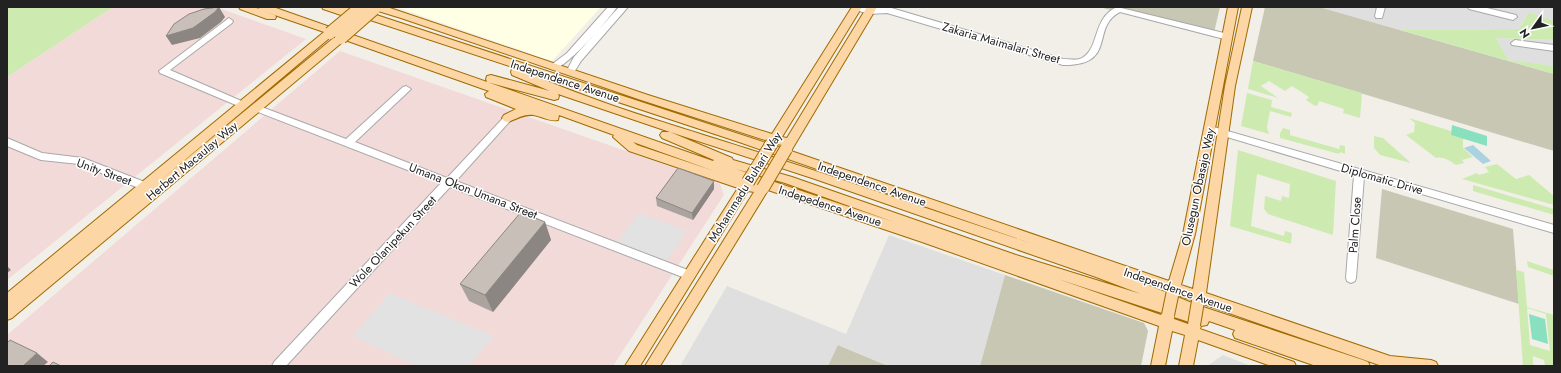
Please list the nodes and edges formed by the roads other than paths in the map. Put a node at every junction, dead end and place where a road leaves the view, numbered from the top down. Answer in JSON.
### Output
{"nodes":[{"id":1,"x":244,"y":7,"type":"edge"},
{"id":2,"x":263,"y":7,"type":"edge"},
{"id":3,"x":286,"y":7,"type":"edge"},
{"id":4,"x":327,"y":7,"type":"edge"},
{"id":5,"x":342,"y":7,"type":"edge"},
{"id":6,"x":361,"y":7,"type":"edge"},
{"id":7,"x":613,"y":7,"type":"edge"},
{"id":8,"x":624,"y":7,"type":"edge"},
{"id":9,"x":857,"y":7,"type":"edge"},
{"id":10,"x":1233,"y":7,"type":"edge"},
{"id":11,"x":1247,"y":7,"type":"edge"},
{"id":12,"x":1381,"y":7,"type":"edge"},
{"id":13,"x":1472,"y":7,"type":"edge"},
{"id":14,"x":376,"y":8,"type":"edge"},
{"id":15,"x":870,"y":9,"type":"edge"},
{"id":16,"x":885,"y":9,"type":"edge"},
{"id":17,"x":1379,"y":16,"type":"dead end"},
{"id":18,"x":1513,"y":17,"type":"dead end"},
{"id":19,"x":230,"y":21,"type":"dead end"},
{"id":20,"x":334,"y":37,"type":"junction"},
{"id":21,"x":1228,"y":37,"type":"junction"},
{"id":22,"x":1515,"y":43,"type":"dead end"},
{"id":23,"x":1554,"y":48,"type":"edge"},
{"id":24,"x":1222,"y":65,"type":"junction"},
{"id":25,"x":554,"y":66,"type":"junction"},
{"id":26,"x":1234,"y":69,"type":"junction"},
{"id":27,"x":570,"y":72,"type":"junction"},
{"id":28,"x":459,"y":76,"type":"junction"},
{"id":29,"x":470,"y":80,"type":"junction"},
{"id":30,"x":406,"y":89,"type":"dead end"},
{"id":31,"x":505,"y":101,"type":"junction"},
{"id":32,"x":243,"y":105,"type":"junction"},
{"id":33,"x":256,"y":108,"type":"junction"},
{"id":34,"x":532,"y":111,"type":"junction"},
{"id":35,"x":508,"y":118,"type":"junction"},
{"id":36,"x":691,"y":122,"type":"junction"},
{"id":37,"x":592,"y":123,"type":"junction"},
{"id":38,"x":1210,"y":129,"type":"junction"},
{"id":39,"x":614,"y":131,"type":"junction"},
{"id":40,"x":1223,"y":133,"type":"junction"},
{"id":41,"x":774,"y":141,"type":"junction"},
{"id":42,"x":7,"y":142,"type":"edge"},
{"id":43,"x":348,"y":143,"type":"junction"},
{"id":44,"x":723,"y":144,"type":"junction"},
{"id":45,"x":787,"y":146,"type":"junction"},
{"id":46,"x":738,"y":169,"type":"junction"},
{"id":47,"x":1359,"y":173,"type":"junction"},
{"id":48,"x":449,"y":181,"type":"junction"},
{"id":49,"x":747,"y":184,"type":"junction"},
{"id":50,"x":144,"y":187,"type":"junction"},
{"id":51,"x":762,"y":190,"type":"junction"},
{"id":52,"x":156,"y":191,"type":"junction"},
{"id":53,"x":1554,"y":229,"type":"edge"},
{"id":54,"x":1189,"y":234,"type":"junction"},
{"id":55,"x":1207,"y":240,"type":"junction"},
{"id":56,"x":689,"y":275,"type":"junction"},
{"id":57,"x":1351,"y":278,"type":"dead end"},
{"id":58,"x":1173,"y":289,"type":"junction"},
{"id":59,"x":1198,"y":299,"type":"junction"},
{"id":60,"x":7,"y":301,"type":"edge"},
{"id":61,"x":7,"y":314,"type":"edge"},
{"id":62,"x":1168,"y":319,"type":"junction"},
{"id":63,"x":1193,"y":328,"type":"junction"},
{"id":64,"x":1393,"y":364,"type":"edge"},
{"id":65,"x":278,"y":366,"type":"edge"},
{"id":66,"x":632,"y":366,"type":"edge"},
{"id":67,"x":652,"y":366,"type":"edge"},
{"id":68,"x":1158,"y":366,"type":"edge"},
{"id":69,"x":1186,"y":366,"type":"edge"},
{"id":70,"x":1289,"y":366,"type":"edge"},
{"id":71,"x":1334,"y":366,"type":"edge"},
{"id":72,"x":1363,"y":366,"type":"edge"},
{"id":73,"x":1431,"y":366,"type":"edge"}],
"edges":[{"from":1,"to":20,"type":"main road"},
{"from":2,"to":28,"type":"main road"},
{"from":3,"to":46,"type":"main road","name":"Independence Avenue"},
{"from":4,"to":44,"type":"main road","name":"Independence Avenue"},
{"from":5,"to":36,"type":"main road","name":"Independence Avenue"},
{"from":6,"to":20,"type":"main road","name":"Herbert Macaulay Way","bridge":true},
{"from":7,"to":25,"type":"street"},
{"from":8,"to":27,"type":"street"},
{"from":9,"to":15,"type":"street","name":"Zakaria Maimalari Street"},
{"from":9,"to":41,"type":"main road","name":"Mohammadu Buhari Way"},
{"from":10,"to":21,"type":"main road","name":"Olusegun Obasajo Way"},
{"from":11,"to":26,"type":"main road","name":"Olusegun Obasajo Way"},
{"from":12,"to":17,"type":"street"},
{"from":13,"to":18,"type":"street"},
{"from":14,"to":20,"type":"main road","name":"Herbert Macaulay Way","bridge":true},
{"from":14,"to":25,"type":"main road"},
{"from":15,"to":16,"type":"street","name":"Zakaria Maimalari Street"},
{"from":15,"to":45,"type":"main road","name":"Mohammadu Buhari Way"},
{"from":16,"to":21,"type":"street","name":"Zakaria Maimalari Street"},
{"from":19,"to":32,"type":"street"},
{"from":20,"to":28,"type":"main road"},
{"from":20,"to":32,"type":"main road","name":"Herbert Macaulay Way"},
{"from":20,"to":33,"type":"main road","name":"Herbert Macaulay Way"},
{"from":21,"to":24,"type":"main road","name":"Olusegun Obasajo Way"},
{"from":22,"to":23,"type":"street"},
{"from":24,"to":26,"type":"main road"},
{"from":24,"to":38,"type":"main road","name":"Olusegun Obasajo Way"},
{"from":25,"to":27,"type":"main road"},
{"from":26,"to":40,"type":"main road","name":"Olusegun Obasajo Way"},
{"from":27,"to":41,"type":"main road"},
{"from":28,"to":29,"type":"main road"},
{"from":29,"to":31,"type":"main road"},
{"from":29,"to":37,"type":"main road"},
{"from":30,"to":43,"type":"street"},
{"from":31,"to":34,"type":"main road"},
{"from":31,"to":35,"type":"main road"},
{"from":32,"to":50,"type":"main road","name":"Herbert Macaulay Way"},
{"from":33,"to":43,"type":"street","name":"Umana Okon Umana Street"},
{"from":33,"to":52,"type":"main road","name":"Herbert Macaulay Way"},
{"from":34,"to":35,"type":"main road"},
{"from":34,"to":37,"type":"main road"},
{"from":35,"to":48,"type":"street","name":"Wole Olanipekun Street"},
{"from":36,"to":44,"type":"main road"},
{"from":36,"to":58,"type":"main road","name":"Independence Avenue"},
{"from":37,"to":39,"type":"main road"},
{"from":38,"to":40,"type":"street","name":"Diplomatic Drive"},
{"from":38,"to":54,"type":"main road","name":"Olusegun Obasajo Way"},
{"from":39,"to":46,"type":"main road"},
{"from":39,"to":49,"type":"main road"},
{"from":40,"to":47,"type":"street","name":"Diplomatic Drive"},
{"from":40,"to":55,"type":"main road","name":"Olusegun Obasajo Way"},
{"from":41,"to":45,"type":"main road"},
{"from":41,"to":49,"type":"main road","name":"Mohammadu Buhari Way","bridge":true},
{"from":42,"to":50,"type":"street","name":"Unity Street"},
{"from":43,"to":48,"type":"street","name":"Umana Okon Umana Street"},
{"from":44,"to":72,"type":"main road","name":"Independence Avenue"},
{"from":45,"to":51,"type":"main road","name":"Mohammadu Buhari Way","bridge":true},
{"from":46,"to":62,"type":"main road","name":"Indepedence Avenue"},
{"from":46,"to":71,"type":"main road","name":"Independence Avenue"},
{"from":47,"to":53,"type":"street","name":"Diplomatic Drive"},
{"from":47,"to":57,"type":"street","name":"Palm Close"},
{"from":48,"to":56,"type":"street","name":"Umana Okon Umana Street"},
{"from":48,"to":65,"type":"street","name":"Wole Olanipekun Street"},
{"from":49,"to":51,"type":"main road"},
{"from":49,"to":56,"type":"main road","name":"Mohammadu Buhari Way"},
{"from":50,"to":52,"type":"street","name":"Unity Street"},
{"from":50,"to":60,"type":"main road","name":"Herbert Macaulay Way"},
{"from":51,"to":67,"type":"main road","name":"Mohammadu Buhari Way"},
{"from":52,"to":61,"type":"main road","name":"Herbert Macaulay Way"},
{"from":54,"to":55,"type":"main road"},
{"from":54,"to":58,"type":"main road","name":"Olusegun Obasajo Way"},
{"from":55,"to":59,"type":"main road","name":"Olusegun Obasajo Way"},
{"from":56,"to":66,"type":"main road","name":"Mohammadu Buhari Way"},
{"from":58,"to":59,"type":"main road","name":"Independence Avenue"},
{"from":58,"to":62,"type":"main road","name":"Olusegun Obasajo Way","bridge":true},
{"from":59,"to":63,"type":"main road","name":"Olusegun Obasajo Way","bridge":true},
{"from":59,"to":64,"type":"main road","name":"Independence Avenue"},
{"from":62,"to":63,"type":"main road"},
{"from":62,"to":68,"type":"main road","name":"Olusegun Obasajo Way"},
{"from":63,"to":69,"type":"main road","name":"Olusegun Obasajo Way"},
{"from":63,"to":70,"type":"main road"},
{"from":64,"to":73,"type":"main road","name":"Independence Avenue"}]}
